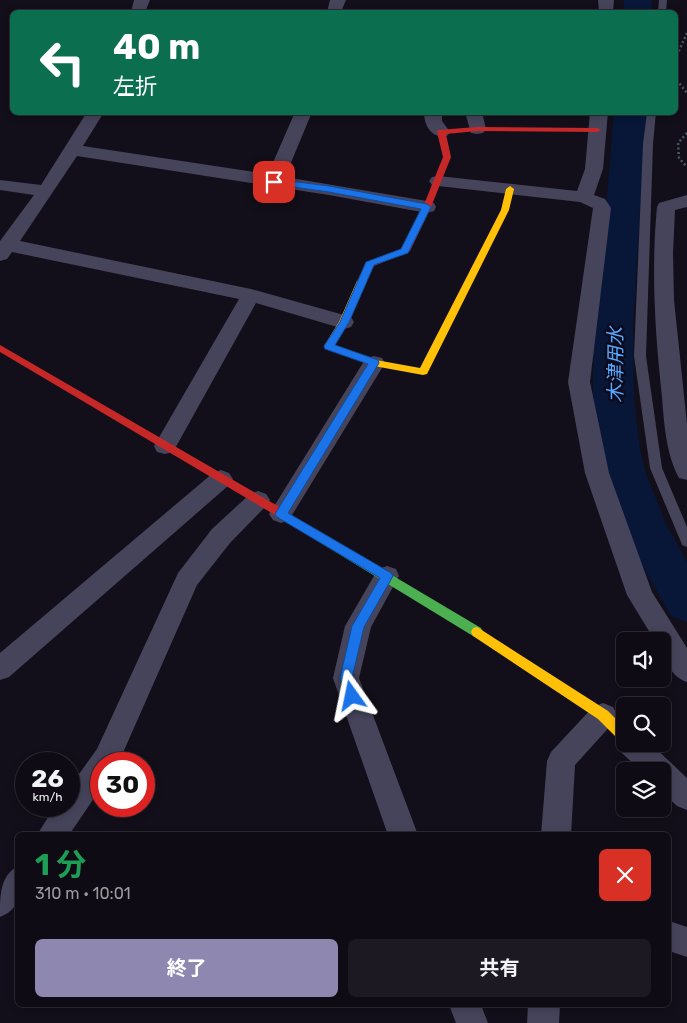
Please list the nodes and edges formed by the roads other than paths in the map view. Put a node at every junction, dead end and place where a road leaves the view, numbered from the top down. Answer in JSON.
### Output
{"nodes":[{"id":1,"x":94,"y":115,"type":"edge"},
{"id":2,"x":303,"y":115,"type":"edge"},
{"id":3,"x":433,"y":115,"type":"edge"},
{"id":4,"x":474,"y":115,"type":"edge"},
{"id":5,"x":652,"y":115,"type":"edge"},
{"id":6,"x":598,"y":121,"type":"edge"},
{"id":7,"x":477,"y":130,"type":"junction"},
{"id":8,"x":441,"y":132,"type":"junction"},
{"id":9,"x":72,"y":150,"type":"junction"},
{"id":10,"x":438,"y":181,"type":"junction"},
{"id":11,"x":274,"y":182,"type":"junction"},
{"id":12,"x":0,"y":185,"type":"edge"},
{"id":13,"x":510,"y":189,"type":"junction"},
{"id":14,"x":46,"y":192,"type":"junction"},
{"id":15,"x":584,"y":197,"type":"junction"},
{"id":16,"x":687,"y":201,"type":"edge"},
{"id":17,"x":427,"y":207,"type":"junction"},
{"id":18,"x":4,"y":250,"type":"edge"},
{"id":19,"x":250,"y":295,"type":"junction"},
{"id":20,"x":344,"y":322,"type":"junction"},
{"id":21,"x":0,"y":348,"type":"edge"},
{"id":22,"x":374,"y":363,"type":"junction"},
{"id":23,"x":681,"y":421,"type":"edge"},
{"id":24,"x":165,"y":446,"type":"junction"},
{"id":25,"x":687,"y":472,"type":"edge"},
{"id":26,"x":221,"y":479,"type":"junction"},
{"id":27,"x":258,"y":500,"type":"junction"},
{"id":28,"x":281,"y":514,"type":"junction"},
{"id":29,"x":687,"y":542,"type":"edge"},
{"id":30,"x":387,"y":576,"type":"junction"},
{"id":31,"x":0,"y":670,"type":"edge"},
{"id":32,"x":687,"y":671,"type":"edge"},
{"id":33,"x":603,"y":715,"type":"junction"},
{"id":34,"x":616,"y":728,"type":"edge"},
{"id":35,"x":109,"y":752,"type":"edge"},
{"id":36,"x":640,"y":752,"type":"edge"},
{"id":37,"x":651,"y":762,"type":"edge"},
{"id":38,"x":90,"y":781,"type":"edge"},
{"id":39,"x":671,"y":782,"type":"edge"},
{"id":40,"x":687,"y":797,"type":"edge"},
{"id":41,"x":54,"y":832,"type":"edge"},
{"id":42,"x":402,"y":832,"type":"edge"},
{"id":43,"x":556,"y":832,"type":"edge"},
{"id":44,"x":15,"y":884,"type":"edge"},
{"id":45,"x":0,"y":902,"type":"edge"},
{"id":46,"x":671,"y":937,"type":"edge"},
{"id":47,"x":687,"y":942,"type":"edge"},
{"id":48,"x":466,"y":1007,"type":"edge"},
{"id":49,"x":544,"y":1007,"type":"edge"},
{"id":50,"x":472,"y":1023,"type":"edge"},
{"id":51,"x":543,"y":1023,"type":"edge"}],
"edges":[{"from":1,"to":9,"type":"street"},
{"from":2,"to":11,"type":"street"},
{"from":3,"to":8,"type":"street"},
{"from":4,"to":7,"type":"street"},
{"from":5,"to":29,"type":"lane"},
{"from":6,"to":7,"type":"street"},
{"from":6,"to":15,"type":"street"},
{"from":7,"to":8,"type":"street"},
{"from":8,"to":10,"type":"street"},
{"from":9,"to":11,"type":"street"},
{"from":9,"to":14,"type":"street"},
{"from":10,"to":13,"type":"street"},
{"from":10,"to":17,"type":"street"},
{"from":11,"to":17,"type":"street"},
{"from":12,"to":14,"type":"street"},
{"from":13,"to":15,"type":"street"},
{"from":13,"to":22,"type":"street"},
{"from":14,"to":18,"type":"street"},
{"from":15,"to":32,"type":"street"},
{"from":16,"to":23,"type":"street"},
{"from":17,"to":20,"type":"street"},
{"from":18,"to":19,"type":"street"},
{"from":19,"to":20,"type":"street"},
{"from":19,"to":24,"type":"street"},
{"from":20,"to":22,"type":"street"},
{"from":21,"to":24,"type":"street"},
{"from":22,"to":28,"type":"street"},
{"from":23,"to":25,"type":"street"},
{"from":24,"to":26,"type":"street"},
{"from":26,"to":27,"type":"street"},
{"from":26,"to":31,"type":"street"},
{"from":27,"to":28,"type":"street"},
{"from":27,"to":35,"type":"street"},
{"from":28,"to":30,"type":"street"},
{"from":30,"to":33,"type":"street"},
{"from":30,"to":42,"type":"street"},
{"from":33,"to":34,"type":"street"},
{"from":33,"to":43,"type":"street"},
{"from":36,"to":37,"type":"street"},
{"from":38,"to":41,"type":"street"},
{"from":39,"to":40,"type":"street"},
{"from":44,"to":45,"type":"street"},
{"from":46,"to":47,"type":"street"},
{"from":48,"to":50,"type":"street"},
{"from":49,"to":51,"type":"street"}]}
